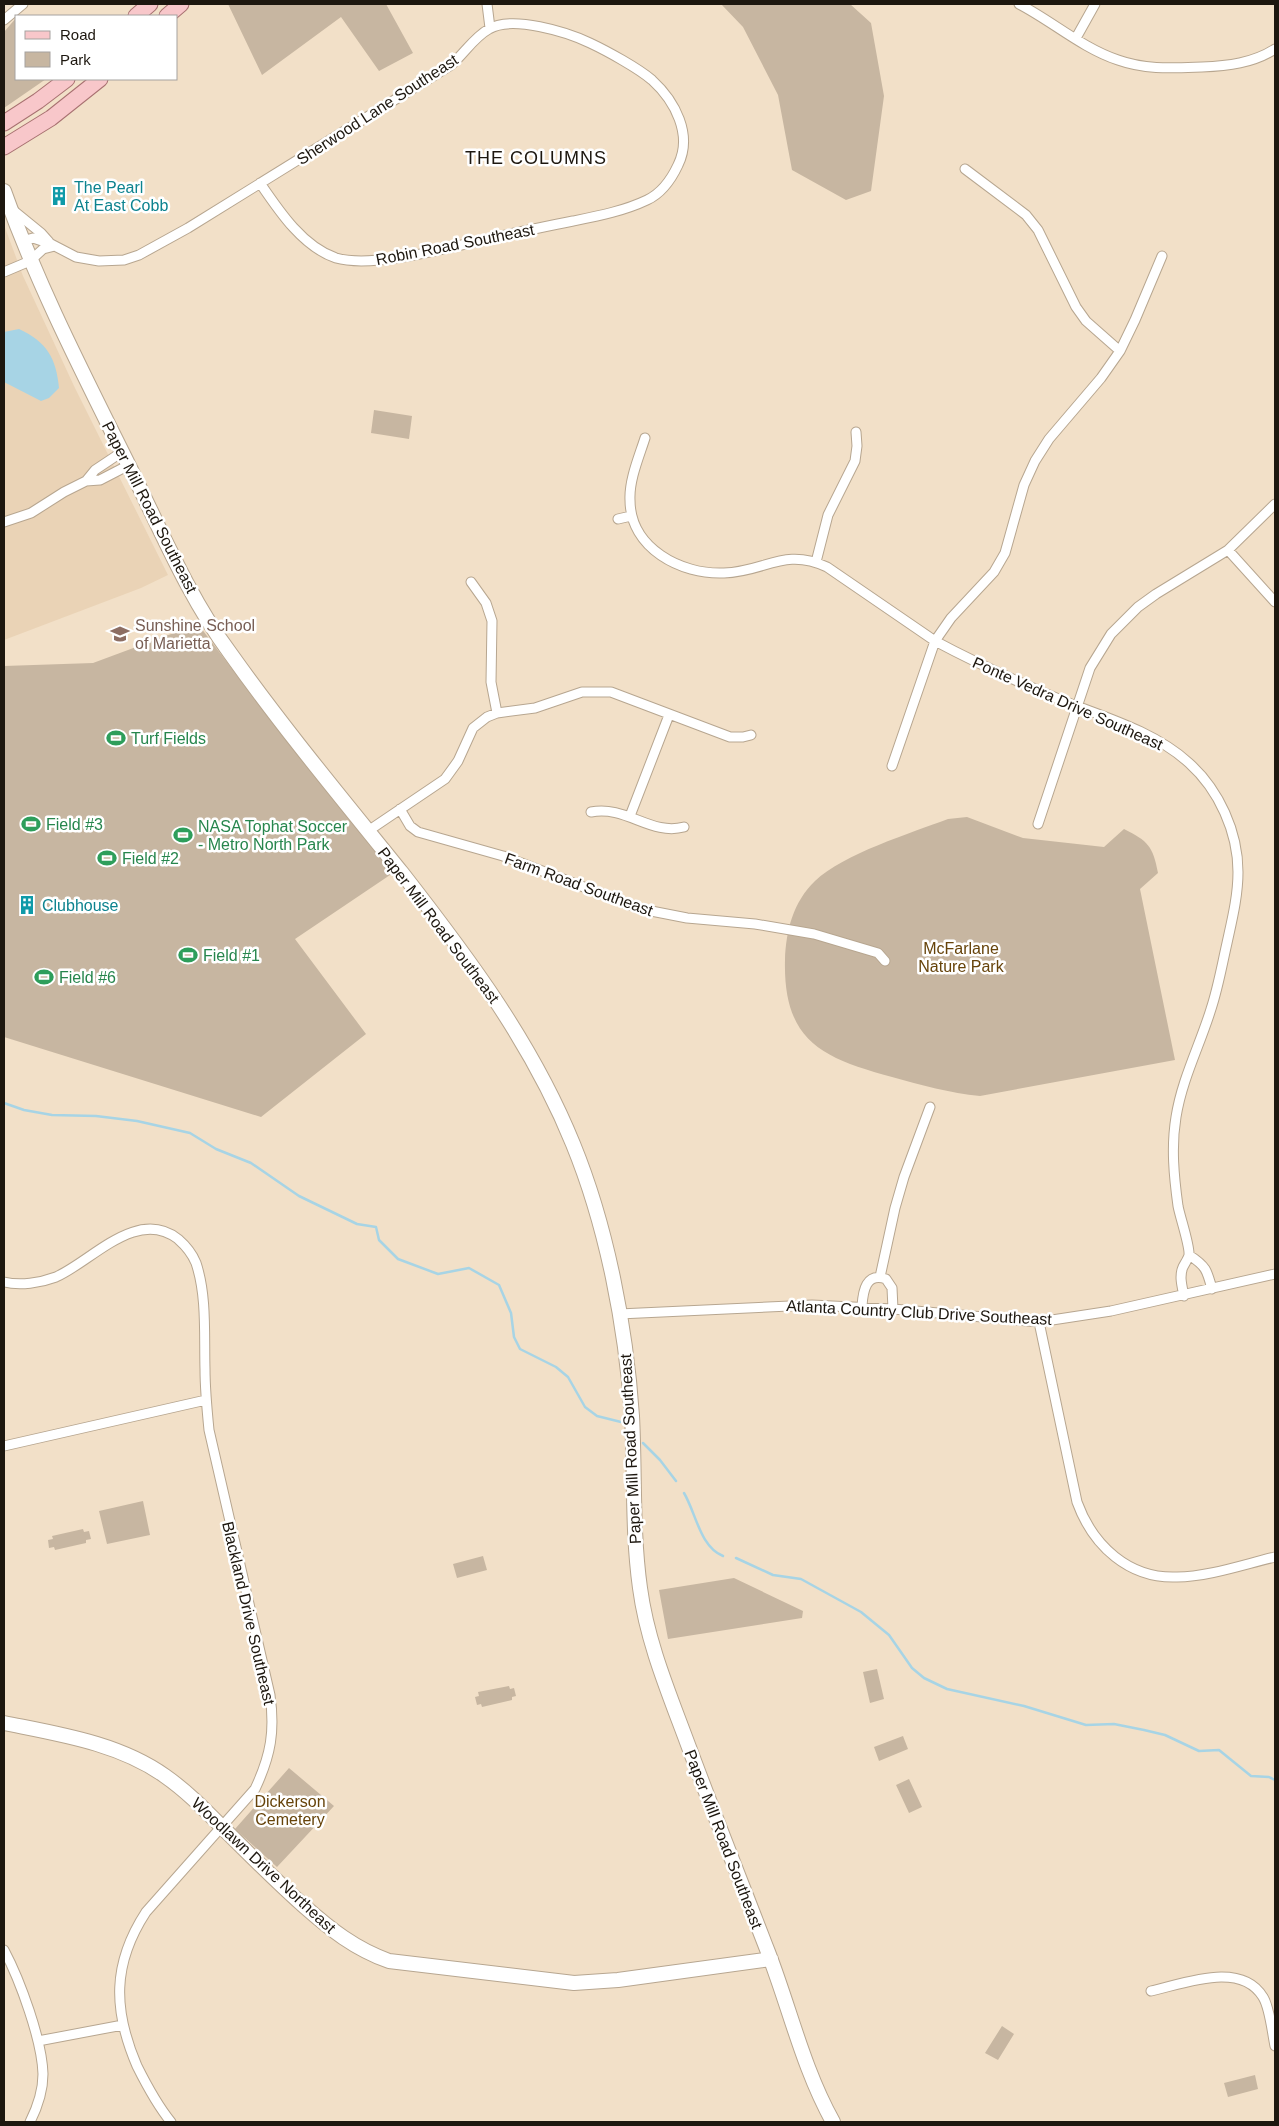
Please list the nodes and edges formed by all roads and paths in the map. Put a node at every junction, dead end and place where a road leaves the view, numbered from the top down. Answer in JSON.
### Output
{"nodes":[{"id":1,"x":23,"y":4,"type":"edge"},
{"id":2,"x":150,"y":4,"type":"edge"},
{"id":3,"x":181,"y":4,"type":"edge"},
{"id":4,"x":487,"y":4,"type":"edge"},
{"id":5,"x":1018,"y":4,"type":"edge"},
{"id":6,"x":1095,"y":4,"type":"edge"},
{"id":7,"x":137,"y":15,"type":"edge"},
{"id":8,"x":168,"y":15,"type":"edge"},
{"id":9,"x":4,"y":20,"type":"edge"},
{"id":10,"x":490,"y":28,"type":"junction"},
{"id":11,"x":1076,"y":38,"type":"junction"},
{"id":12,"x":1275,"y":49,"type":"edge"},
{"id":13,"x":66,"y":80,"type":"edge"},
{"id":14,"x":99,"y":80,"type":"edge"},
{"id":15,"x":4,"y":123,"type":"edge"},
{"id":16,"x":4,"y":147,"type":"edge"},
{"id":17,"x":965,"y":169,"type":"dead end"},
{"id":18,"x":260,"y":183,"type":"junction"},
{"id":19,"x":4,"y":191,"type":"edge"},
{"id":20,"x":10,"y":208,"type":"junction"},
{"id":21,"x":22,"y":241,"type":"junction"},
{"id":22,"x":53,"y":245,"type":"junction"},
{"id":23,"x":1162,"y":256,"type":"dead end"},
{"id":24,"x":30,"y":261,"type":"junction"},
{"id":25,"x":4,"y":272,"type":"edge"},
{"id":26,"x":1120,"y":352,"type":"junction"},
{"id":27,"x":856,"y":432,"type":"dead end"},
{"id":28,"x":645,"y":438,"type":"dead end"},
{"id":29,"x":122,"y":452,"type":"junction"},
{"id":30,"x":129,"y":465,"type":"junction"},
{"id":31,"x":86,"y":481,"type":"junction"},
{"id":32,"x":1275,"y":504,"type":"edge"},
{"id":33,"x":631,"y":516,"type":"junction"},
{"id":34,"x":618,"y":519,"type":"dead end"},
{"id":35,"x":4,"y":522,"type":"edge"},
{"id":36,"x":1228,"y":550,"type":"junction"},
{"id":37,"x":816,"y":562,"type":"junction"},
{"id":38,"x":471,"y":582,"type":"dead end"},
{"id":39,"x":1275,"y":602,"type":"edge"},
{"id":40,"x":935,"y":641,"type":"junction"},
{"id":41,"x":1078,"y":706,"type":"junction"},
{"id":42,"x":497,"y":713,"type":"junction"},
{"id":43,"x":669,"y":714,"type":"junction"},
{"id":44,"x":751,"y":735,"type":"dead end"},
{"id":45,"x":892,"y":766,"type":"dead end"},
{"id":46,"x":400,"y":810,"type":"junction"},
{"id":47,"x":591,"y":812,"type":"dead end"},
{"id":48,"x":630,"y":816,"type":"junction"},
{"id":49,"x":1038,"y":824,"type":"dead end"},
{"id":50,"x":684,"y":827,"type":"dead end"},
{"id":51,"x":368,"y":831,"type":"junction"},
{"id":52,"x":885,"y":961,"type":"dead end"},
{"id":53,"x":930,"y":1107,"type":"dead end"},
{"id":54,"x":1189,"y":1255,"type":"junction"},
{"id":55,"x":1275,"y":1274,"type":"edge"},
{"id":56,"x":880,"y":1277,"type":"junction"},
{"id":57,"x":4,"y":1282,"type":"edge"},
{"id":58,"x":1212,"y":1289,"type":"junction"},
{"id":59,"x":1184,"y":1296,"type":"junction"},
{"id":60,"x":862,"y":1306,"type":"junction"},
{"id":61,"x":893,"y":1308,"type":"junction"},
{"id":62,"x":619,"y":1314,"type":"junction"},
{"id":63,"x":1039,"y":1322,"type":"junction"},
{"id":64,"x":206,"y":1400,"type":"junction"},
{"id":65,"x":4,"y":1446,"type":"edge"},
{"id":66,"x":1275,"y":1557,"type":"edge"},
{"id":67,"x":4,"y":1723,"type":"edge"},
{"id":68,"x":222,"y":1827,"type":"junction"},
{"id":69,"x":4,"y":1950,"type":"edge"},
{"id":70,"x":770,"y":1959,"type":"junction"},
{"id":71,"x":1151,"y":1991,"type":"dead end"},
{"id":72,"x":123,"y":2025,"type":"junction"},
{"id":73,"x":38,"y":2041,"type":"junction"},
{"id":74,"x":1275,"y":2046,"type":"edge"},
{"id":75,"x":30,"y":2122,"type":"edge"},
{"id":76,"x":171,"y":2122,"type":"edge"},
{"id":77,"x":833,"y":2122,"type":"edge"}],
"edges":[{"from":1,"to":9,"type":"street"},
{"from":2,"to":7,"type":"main road"},
{"from":3,"to":8,"type":"main road"},
{"from":4,"to":10,"type":"street"},
{"from":5,"to":11,"type":"street"},
{"from":6,"to":11,"type":"street"},
{"from":10,"to":18,"type":"street","name":"Sherwood Lane Southeast"},
{"from":10,"to":18,"type":"street","name":"Robin Road Southeast"},
{"from":11,"to":12,"type":"street"},
{"from":13,"to":15,"type":"main road"},
{"from":14,"to":16,"type":"main road"},
{"from":17,"to":26,"type":"street"},
{"from":18,"to":22,"type":"street","name":"Sherwood Lane Southeast"},
{"from":19,"to":20,"type":"street","name":"Paper Mill Road Southeast"},
{"from":20,"to":21,"type":"street","name":"Paper Mill Road Southeast"},
{"from":20,"to":22,"type":"street","name":"Sherwood Lane Southeast"},
{"from":21,"to":22,"type":"street","name":"Sherwood Lane Southeast"},
{"from":21,"to":24,"type":"street","name":"Paper Mill Road Southeast"},
{"from":22,"to":24,"type":"street"},
{"from":23,"to":26,"type":"street"},
{"from":24,"to":25,"type":"street"},
{"from":24,"to":29,"type":"street","name":"Paper Mill Road Southeast"},
{"from":26,"to":40,"type":"street"},
{"from":27,"to":37,"type":"street"},
{"from":28,"to":33,"type":"street","name":"Ponte Vedra Drive Southeast"},
{"from":29,"to":30,"type":"street","name":"Paper Mill Road Southeast"},
{"from":29,"to":31,"type":"street"},
{"from":30,"to":31,"type":"street"},
{"from":30,"to":51,"type":"street","name":"Paper Mill Road Southeast"},
{"from":31,"to":35,"type":"street"},
{"from":32,"to":36,"type":"street"},
{"from":33,"to":34,"type":"street"},
{"from":33,"to":37,"type":"street","name":"Ponte Vedra Drive Southeast"},
{"from":36,"to":39,"type":"street"},
{"from":36,"to":41,"type":"street"},
{"from":37,"to":40,"type":"street","name":"Ponte Vedra Drive Southeast"},
{"from":38,"to":42,"type":"street"},
{"from":40,"to":41,"type":"street","name":"Ponte Vedra Drive Southeast"},
{"from":40,"to":45,"type":"street"},
{"from":41,"to":49,"type":"street"},
{"from":41,"to":54,"type":"street","name":"Ponte Vedra Drive Southeast"},
{"from":42,"to":43,"type":"street"},
{"from":42,"to":46,"type":"street"},
{"from":43,"to":44,"type":"street"},
{"from":43,"to":48,"type":"street"},
{"from":46,"to":51,"type":"street"},
{"from":46,"to":52,"type":"street","name":"Farm Road Southeast"},
{"from":47,"to":48,"type":"street"},
{"from":48,"to":50,"type":"street"},
{"from":51,"to":62,"type":"street","name":"Paper Mill Road Southeast"},
{"from":53,"to":56,"type":"street"},
{"from":54,"to":58,"type":"street"},
{"from":54,"to":59,"type":"street"},
{"from":55,"to":58,"type":"street","name":"Atlanta Country Club Drive Southeast"},
{"from":56,"to":60,"type":"street"},
{"from":56,"to":61,"type":"street"},
{"from":57,"to":64,"type":"street","name":"Blackland Drive Southeast"},
{"from":58,"to":59,"type":"street","name":"Atlanta Country Club Drive Southeast"},
{"from":59,"to":63,"type":"street","name":"Atlanta Country Club Drive Southeast"},
{"from":60,"to":61,"type":"street","name":"Atlanta Country Club Drive Southeast"},
{"from":60,"to":62,"type":"street","name":"Atlanta Country Club Drive Southeast"},
{"from":61,"to":63,"type":"street","name":"Atlanta Country Club Drive Southeast"},
{"from":62,"to":70,"type":"street","name":"Paper Mill Road Southeast"},
{"from":63,"to":66,"type":"street"},
{"from":64,"to":65,"type":"street"},
{"from":64,"to":68,"type":"street","name":"Blackland Drive Southeast"},
{"from":67,"to":68,"type":"street","name":"Woodlawn Drive Northeast"},
{"from":68,"to":70,"type":"street","name":"Woodlawn Drive Northeast"},
{"from":68,"to":72,"type":"street","name":"Blackland Drive Southeast"},
{"from":69,"to":73,"type":"street"},
{"from":70,"to":77,"type":"street","name":"Paper Mill Road Southeast"},
{"from":71,"to":74,"type":"street"},
{"from":72,"to":73,"type":"street"},
{"from":72,"to":76,"type":"street","name":"Blackland Drive Southeast"},
{"from":73,"to":75,"type":"street"}]}
